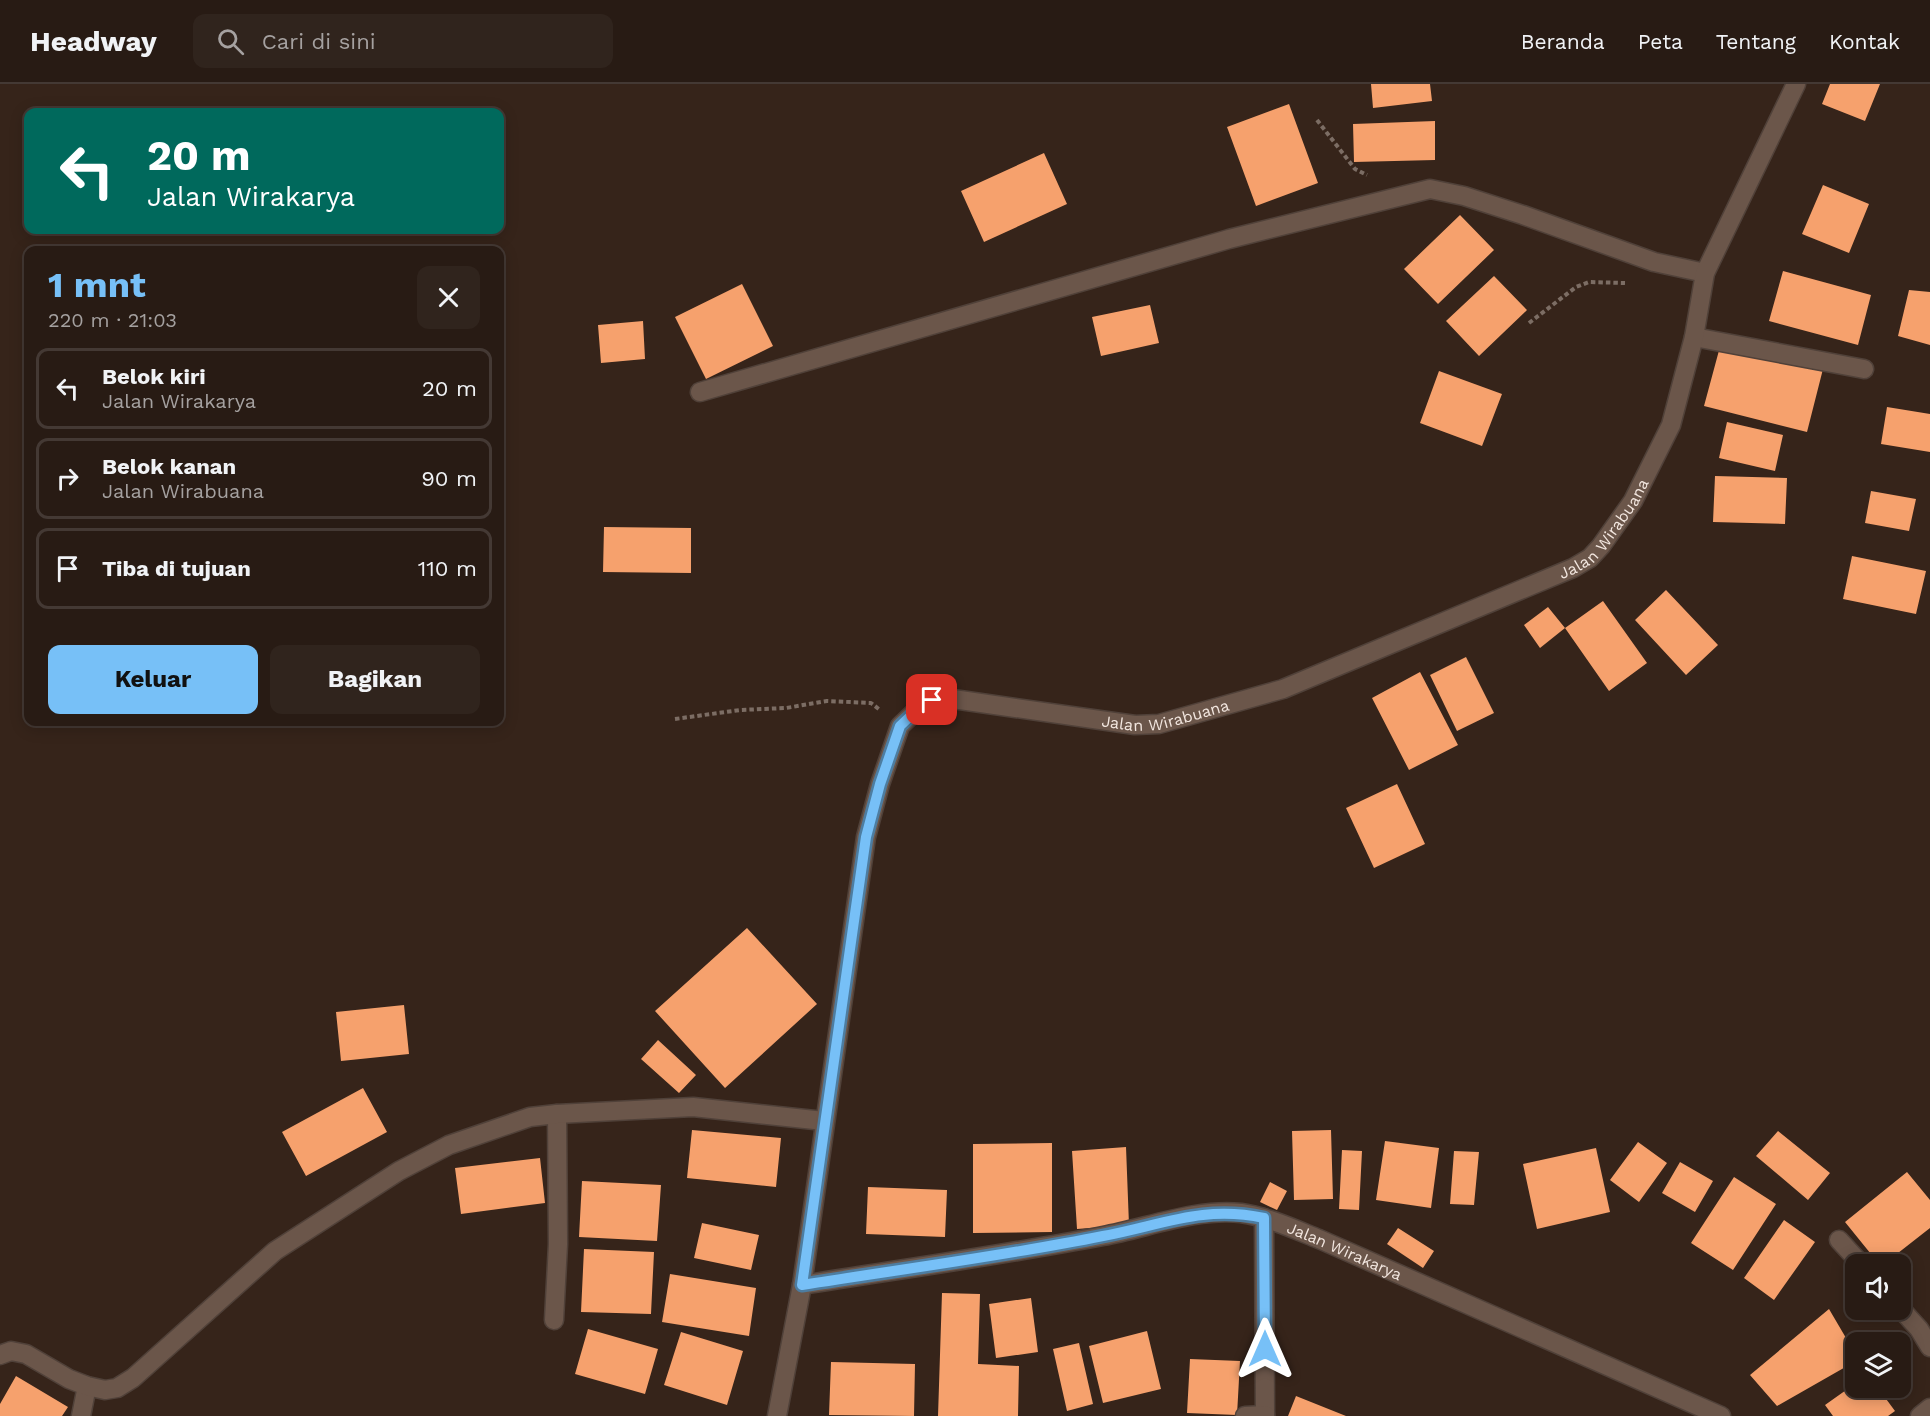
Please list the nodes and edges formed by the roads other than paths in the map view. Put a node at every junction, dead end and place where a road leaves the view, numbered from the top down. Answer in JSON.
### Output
{"nodes":[{"id":1,"x":1796,"y":84,"type":"edge"},
{"id":2,"x":1705,"y":273,"type":"junction"},
{"id":3,"x":1694,"y":337,"type":"junction"},
{"id":4,"x":1864,"y":369,"type":"dead end"},
{"id":5,"x":700,"y":392,"type":"dead end"},
{"id":6,"x":557,"y":1114,"type":"junction"},
{"id":7,"x":824,"y":1121,"type":"junction"},
{"id":8,"x":1264,"y":1218,"type":"junction"},
{"id":9,"x":1839,"y":1240,"type":"dead end"},
{"id":10,"x":1852,"y":1254,"type":"edge"},
{"id":11,"x":802,"y":1285,"type":"junction"},
{"id":12,"x":554,"y":1320,"type":"dead end"},
{"id":13,"x":1911,"y":1320,"type":"edge"},
{"id":14,"x":1930,"y":1347,"type":"edge"},
{"id":15,"x":0,"y":1355,"type":"edge"},
{"id":16,"x":87,"y":1386,"type":"junction"},
{"id":17,"x":1930,"y":1408,"type":"edge"},
{"id":18,"x":1265,"y":1415,"type":"edge"},
{"id":19,"x":81,"y":1416,"type":"edge"},
{"id":20,"x":777,"y":1416,"type":"edge"},
{"id":21,"x":1245,"y":1416,"type":"edge"},
{"id":22,"x":1721,"y":1416,"type":"edge"},
{"id":23,"x":1920,"y":1416,"type":"edge"}],
"edges":[{"from":1,"to":2,"type":"street","name":"Jalan Wirabuana"},
{"from":2,"to":3,"type":"street","name":"Jalan Wirabuana"},
{"from":2,"to":5,"type":"street"},
{"from":3,"to":4,"type":"street"},
{"from":3,"to":7,"type":"street","name":"Jalan Wirabuana"},
{"from":6,"to":7,"type":"street"},
{"from":6,"to":12,"type":"street"},
{"from":6,"to":16,"type":"street"},
{"from":7,"to":11,"type":"street","name":"Jalan Wirabuana"},
{"from":8,"to":11,"type":"street","name":"Jalan Wirakarya"},
{"from":8,"to":18,"type":"street"},
{"from":8,"to":22,"type":"street","name":"Jalan Wirakarya"},
{"from":9,"to":10,"type":"street"},
{"from":11,"to":20,"type":"street","name":"Jalan Wirabuana"},
{"from":13,"to":14,"type":"street"},
{"from":15,"to":16,"type":"street"},
{"from":16,"to":19,"type":"street"},
{"from":17,"to":23,"type":"street"},
{"from":18,"to":21,"type":"street"}]}
